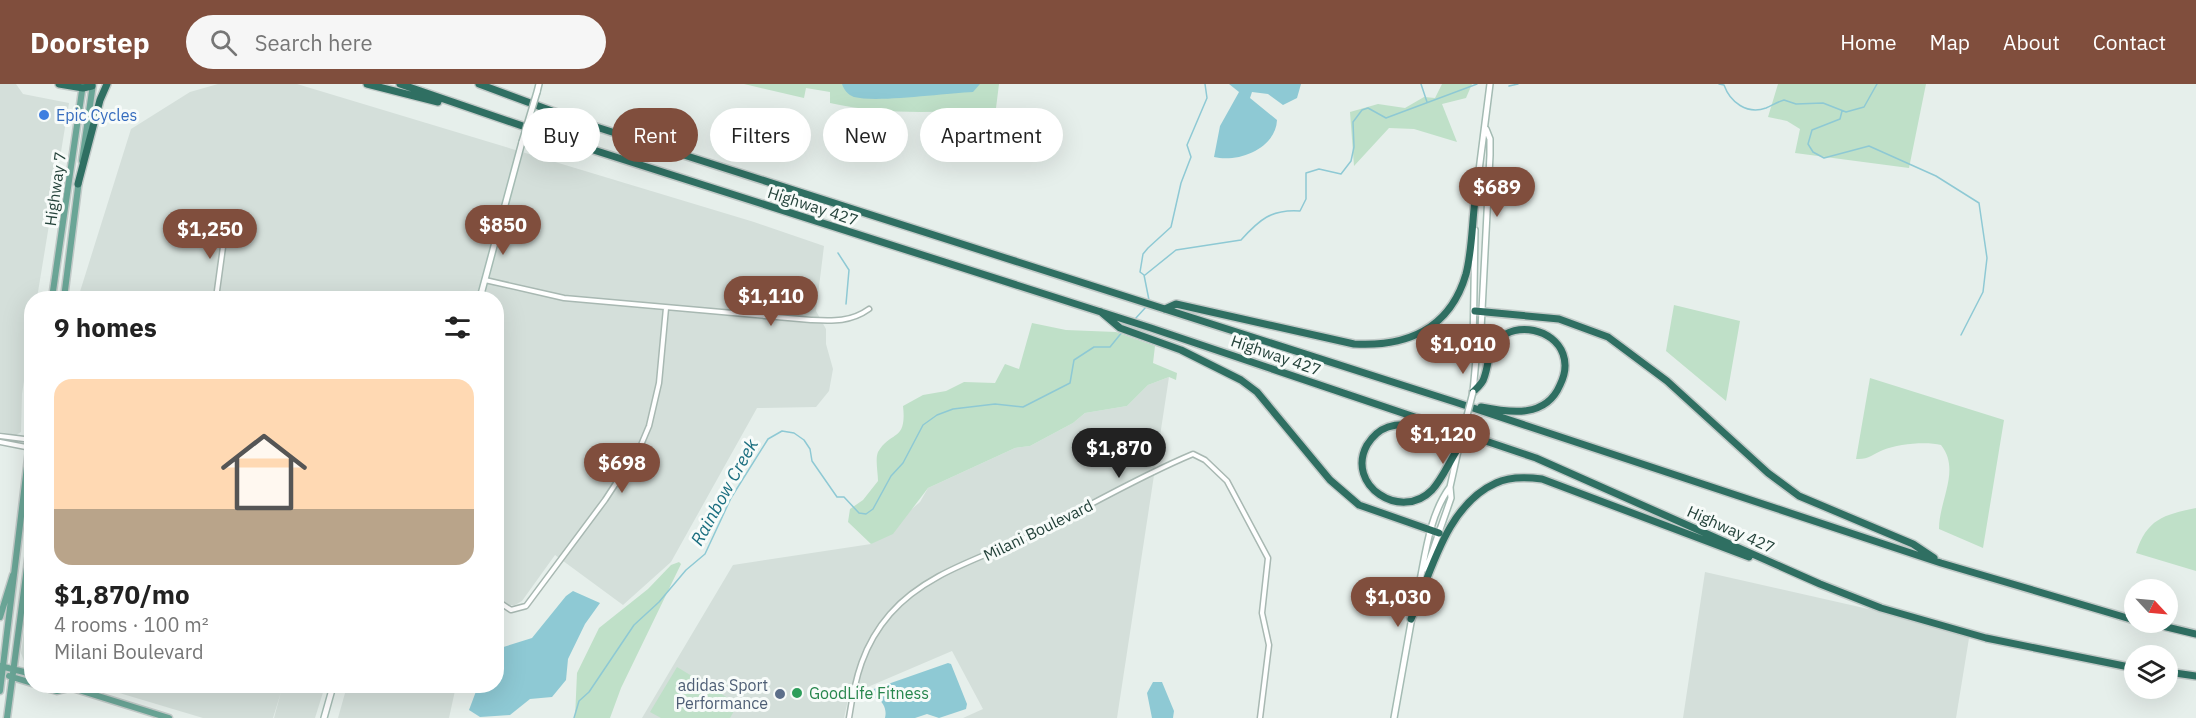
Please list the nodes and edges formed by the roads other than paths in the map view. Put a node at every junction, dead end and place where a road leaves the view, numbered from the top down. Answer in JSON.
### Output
{"nodes":[{"id":1,"x":59,"y":84,"type":"edge"},
{"id":2,"x":107,"y":84,"type":"edge"},
{"id":3,"x":367,"y":84,"type":"edge"},
{"id":4,"x":400,"y":84,"type":"edge"},
{"id":5,"x":479,"y":84,"type":"edge"},
{"id":6,"x":539,"y":84,"type":"edge"},
{"id":7,"x":1490,"y":84,"type":"edge"},
{"id":8,"x":92,"y":85,"type":"edge"},
{"id":9,"x":83,"y":86,"type":"edge"},
{"id":10,"x":477,"y":111,"type":"junction"},
{"id":11,"x":1486,"y":129,"type":"junction"},
{"id":12,"x":78,"y":184,"type":"junction"},
{"id":13,"x":1475,"y":200,"type":"junction"},
{"id":14,"x":226,"y":225,"type":"dead end"},
{"id":15,"x":484,"y":280,"type":"junction"},
{"id":16,"x":53,"y":291,"type":"edge"},
{"id":17,"x":65,"y":291,"type":"edge"},
{"id":18,"x":217,"y":291,"type":"edge"},
{"id":19,"x":482,"y":291,"type":"edge"},
{"id":20,"x":666,"y":308,"type":"junction"},
{"id":21,"x":869,"y":309,"type":"dead end"},
{"id":22,"x":1165,"y":309,"type":"junction"},
{"id":23,"x":1101,"y":312,"type":"junction"},
{"id":24,"x":1478,"y":312,"type":"junction"},
{"id":25,"x":1473,"y":392,"type":"junction"},
{"id":26,"x":1455,"y":402,"type":"junction"},
{"id":27,"x":1470,"y":435,"type":"junction"},
{"id":28,"x":0,"y":436,"type":"edge"},
{"id":29,"x":24,"y":439,"type":"edge"},
{"id":30,"x":0,"y":442,"type":"edge"},
{"id":31,"x":24,"y":447,"type":"edge"},
{"id":32,"x":1459,"y":447,"type":"junction"},
{"id":33,"x":24,"y":496,"type":"edge"},
{"id":34,"x":1435,"y":532,"type":"junction"},
{"id":35,"x":1941,"y":563,"type":"junction"},
{"id":36,"x":15,"y":569,"type":"junction"},
{"id":37,"x":1820,"y":584,"type":"junction"},
{"id":38,"x":24,"y":592,"type":"edge"},
{"id":39,"x":504,"y":605,"type":"edge"},
{"id":40,"x":0,"y":616,"type":"edge"},
{"id":41,"x":2124,"y":617,"type":"edge"},
{"id":42,"x":1411,"y":619,"type":"junction"},
{"id":43,"x":2178,"y":630,"type":"edge"},
{"id":44,"x":2196,"y":634,"type":"edge"},
{"id":45,"x":2124,"y":666,"type":"edge"},
{"id":46,"x":14,"y":670,"type":"junction"},
{"id":47,"x":2,"y":671,"type":"edge"},
{"id":48,"x":24,"y":672,"type":"edge"},
{"id":49,"x":2178,"y":673,"type":"edge"},
{"id":50,"x":2196,"y":676,"type":"edge"},
{"id":51,"x":13,"y":677,"type":"junction"},
{"id":52,"x":24,"y":680,"type":"edge"},
{"id":53,"x":0,"y":691,"type":"edge"},
{"id":54,"x":87,"y":693,"type":"edge"},
{"id":55,"x":331,"y":693,"type":"edge"},
{"id":56,"x":7,"y":718,"type":"edge"},
{"id":57,"x":169,"y":718,"type":"edge"},
{"id":58,"x":324,"y":718,"type":"edge"},
{"id":59,"x":849,"y":718,"type":"edge"},
{"id":60,"x":1260,"y":718,"type":"edge"},
{"id":61,"x":1394,"y":718,"type":"edge"}],
"edges":[{"from":1,"to":9,"type":"highway"},
{"from":2,"to":12,"type":"highway"},
{"from":3,"to":10,"type":"highway"},
{"from":4,"to":10,"type":"highway","name":"Highway 427"},
{"from":5,"to":22,"type":"highway","name":"Highway 427"},
{"from":6,"to":15,"type":"main road","bridge":true},
{"from":7,"to":11,"type":"main road"},
{"from":8,"to":9,"type":"highway"},
{"from":8,"to":12,"type":"main road","name":"Highway 7"},
{"from":9,"to":16,"type":"main road","name":"Highway 7"},
{"from":10,"to":23,"type":"highway","name":"Highway 427"},
{"from":11,"to":13,"type":"main road"},
{"from":11,"to":24,"type":"main road"},
{"from":12,"to":17,"type":"main road","name":"Highway 7"},
{"from":13,"to":22,"type":"highway"},
{"from":13,"to":24,"type":"main road"},
{"from":14,"to":18,"type":"street"},
{"from":15,"to":19,"type":"main road"},
{"from":15,"to":20,"type":"street"},
{"from":20,"to":21,"type":"street"},
{"from":20,"to":39,"type":"street"},
{"from":22,"to":26,"type":"highway","name":"Highway 427"},
{"from":23,"to":27,"type":"highway","name":"Highway 427"},
{"from":23,"to":34,"type":"highway"},
{"from":24,"to":25,"type":"main road"},
{"from":24,"to":35,"type":"highway"},
{"from":25,"to":26,"type":"highway"},
{"from":25,"to":32,"type":"main road","bridge":true},
{"from":26,"to":35,"type":"highway","name":"Highway 427"},
{"from":27,"to":32,"type":"highway"},
{"from":27,"to":37,"type":"highway","name":"Highway 427"},
{"from":28,"to":29,"type":"street"},
{"from":30,"to":31,"type":"street"},
{"from":32,"to":34,"type":"main road"},
{"from":33,"to":36,"type":"main road"},
{"from":34,"to":42,"type":"main road"},
{"from":35,"to":41,"type":"highway","name":"Highway 427"},
{"from":36,"to":40,"type":"main road"},
{"from":36,"to":47,"type":"main road"},
{"from":37,"to":42,"type":"highway"},
{"from":37,"to":45,"type":"highway","name":"Highway 427"},
{"from":38,"to":46,"type":"main road"},
{"from":42,"to":61,"type":"main road"},
{"from":43,"to":44,"type":"highway"},
{"from":46,"to":47,"type":"main road"},
{"from":46,"to":48,"type":"main road"},
{"from":46,"to":51,"type":"main road"},
{"from":47,"to":51,"type":"main road"},
{"from":47,"to":53,"type":"main road"},
{"from":49,"to":50,"type":"highway"},
{"from":51,"to":52,"type":"main road"},
{"from":51,"to":56,"type":"main road"},
{"from":54,"to":57,"type":"main road"},
{"from":55,"to":58,"type":"main road"},
{"from":59,"to":60,"type":"street","name":"Milani Boulevard"}]}
